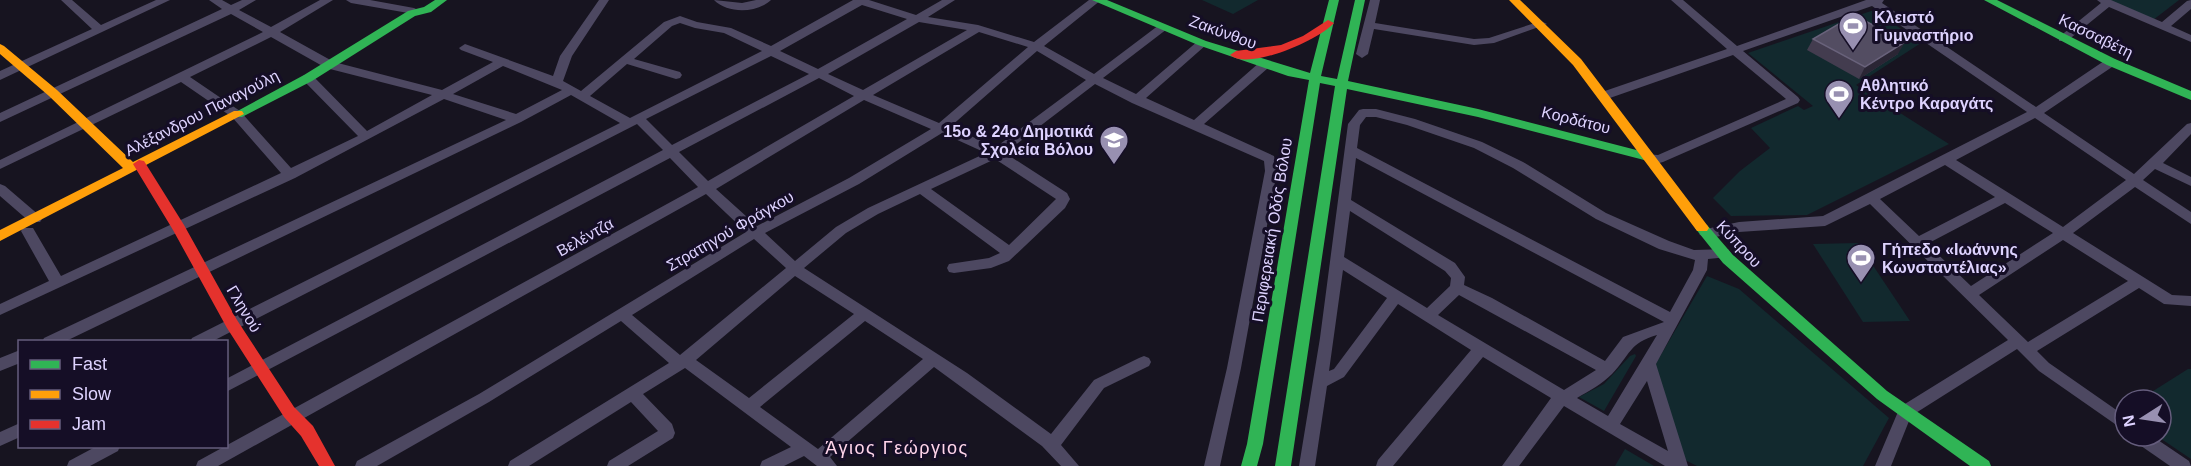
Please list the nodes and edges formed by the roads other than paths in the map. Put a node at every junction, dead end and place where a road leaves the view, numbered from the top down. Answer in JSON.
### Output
{"nodes":[{"id":1,"x":165,"y":0,"type":"edge"},
{"id":2,"x":214,"y":0,"type":"edge"},
{"id":3,"x":251,"y":0,"type":"edge"},
{"id":4,"x":328,"y":0,"type":"edge"},
{"id":5,"x":351,"y":0,"type":"edge"},
{"id":6,"x":442,"y":0,"type":"edge"},
{"id":7,"x":604,"y":0,"type":"edge"},
{"id":8,"x":720,"y":0,"type":"edge"},
{"id":9,"x":766,"y":0,"type":"edge"},
{"id":10,"x":950,"y":0,"type":"edge"},
{"id":11,"x":1096,"y":0,"type":"edge"},
{"id":12,"x":1334,"y":0,"type":"edge"},
{"id":13,"x":1360,"y":0,"type":"edge"},
{"id":14,"x":1375,"y":0,"type":"edge"},
{"id":15,"x":1514,"y":0,"type":"edge"},
{"id":16,"x":1676,"y":0,"type":"edge"},
{"id":17,"x":1989,"y":0,"type":"edge"},
{"id":18,"x":859,"y":1,"type":"edge"},
{"id":19,"x":1875,"y":1,"type":"edge"},
{"id":20,"x":2105,"y":1,"type":"edge"},
{"id":21,"x":73,"y":2,"type":"edge"},
{"id":22,"x":2189,"y":7,"type":"edge"},
{"id":23,"x":231,"y":9,"type":"junction"},
{"id":24,"x":419,"y":11,"type":"junction"},
{"id":25,"x":915,"y":18,"type":"junction"},
{"id":26,"x":1328,"y":23,"type":"junction"},
{"id":27,"x":1541,"y":24,"type":"junction"},
{"id":28,"x":1369,"y":25,"type":"junction"},
{"id":29,"x":1163,"y":27,"type":"junction"},
{"id":30,"x":2163,"y":27,"type":"junction"},
{"id":31,"x":978,"y":28,"type":"junction"},
{"id":32,"x":99,"y":30,"type":"junction"},
{"id":33,"x":273,"y":32,"type":"junction"},
{"id":34,"x":2063,"y":39,"type":"junction"},
{"id":35,"x":2191,"y":39,"type":"edge"},
{"id":36,"x":1202,"y":43,"type":"junction"},
{"id":37,"x":1036,"y":46,"type":"junction"},
{"id":38,"x":0,"y":48,"type":"edge"},
{"id":39,"x":465,"y":48,"type":"dead end"},
{"id":40,"x":1736,"y":50,"type":"junction"},
{"id":41,"x":771,"y":51,"type":"junction"},
{"id":42,"x":1362,"y":54,"type":"dead end"},
{"id":43,"x":1236,"y":55,"type":"junction"},
{"id":44,"x":626,"y":60,"type":"junction"},
{"id":45,"x":504,"y":61,"type":"junction"},
{"id":46,"x":2110,"y":62,"type":"junction"},
{"id":47,"x":1264,"y":64,"type":"junction"},
{"id":48,"x":330,"y":65,"type":"junction"},
{"id":49,"x":20,"y":67,"type":"junction"},
{"id":50,"x":818,"y":74,"type":"junction"},
{"id":51,"x":676,"y":75,"type":"dead end"},
{"id":52,"x":0,"y":76,"type":"edge"},
{"id":53,"x":182,"y":77,"type":"junction"},
{"id":54,"x":308,"y":78,"type":"junction"},
{"id":55,"x":1315,"y":78,"type":"junction"},
{"id":56,"x":1094,"y":79,"type":"junction"},
{"id":57,"x":557,"y":82,"type":"junction"},
{"id":58,"x":1341,"y":83,"type":"junction"},
{"id":59,"x":53,"y":93,"type":"junction"},
{"id":60,"x":576,"y":93,"type":"junction"},
{"id":61,"x":443,"y":95,"type":"junction"},
{"id":62,"x":865,"y":96,"type":"junction"},
{"id":63,"x":1603,"y":96,"type":"junction"},
{"id":64,"x":2191,"y":96,"type":"edge"},
{"id":65,"x":1136,"y":100,"type":"junction"},
{"id":66,"x":2035,"y":113,"type":"junction"},
{"id":67,"x":236,"y":114,"type":"junction"},
{"id":68,"x":0,"y":118,"type":"edge"},
{"id":69,"x":517,"y":119,"type":"junction"},
{"id":70,"x":632,"y":120,"type":"junction"},
{"id":71,"x":83,"y":125,"type":"junction"},
{"id":72,"x":1195,"y":125,"type":"junction"},
{"id":73,"x":941,"y":128,"type":"junction"},
{"id":74,"x":2190,"y":129,"type":"edge"},
{"id":75,"x":366,"y":137,"type":"junction"},
{"id":76,"x":1350,"y":150,"type":"junction"},
{"id":77,"x":669,"y":152,"type":"junction"},
{"id":78,"x":997,"y":153,"type":"junction"},
{"id":79,"x":1648,"y":157,"type":"junction"},
{"id":80,"x":1947,"y":160,"type":"junction"},
{"id":81,"x":2153,"y":163,"type":"junction"},
{"id":82,"x":0,"y":165,"type":"edge"},
{"id":83,"x":135,"y":166,"type":"junction"},
{"id":84,"x":290,"y":175,"type":"junction"},
{"id":85,"x":2134,"y":180,"type":"junction"},
{"id":86,"x":2191,"y":182,"type":"edge"},
{"id":87,"x":707,"y":188,"type":"junction"},
{"id":88,"x":0,"y":189,"type":"edge"},
{"id":89,"x":922,"y":189,"type":"junction"},
{"id":90,"x":2005,"y":197,"type":"junction"},
{"id":91,"x":1872,"y":198,"type":"junction"},
{"id":92,"x":1343,"y":201,"type":"junction"},
{"id":93,"x":2191,"y":219,"type":"edge"},
{"id":94,"x":31,"y":225,"type":"junction"},
{"id":95,"x":179,"y":228,"type":"junction"},
{"id":96,"x":756,"y":232,"type":"junction"},
{"id":97,"x":1706,"y":234,"type":"junction"},
{"id":98,"x":2063,"y":234,"type":"junction"},
{"id":99,"x":0,"y":236,"type":"edge"},
{"id":100,"x":1918,"y":243,"type":"junction"},
{"id":101,"x":1009,"y":252,"type":"junction"},
{"id":102,"x":1723,"y":254,"type":"junction"},
{"id":103,"x":1702,"y":256,"type":"junction"},
{"id":104,"x":1336,"y":259,"type":"junction"},
{"id":105,"x":795,"y":268,"type":"junction"},
{"id":106,"x":954,"y":268,"type":"dead end"},
{"id":107,"x":201,"y":269,"type":"junction"},
{"id":108,"x":2140,"y":281,"type":"junction"},
{"id":109,"x":58,"y":284,"type":"junction"},
{"id":110,"x":1457,"y":288,"type":"junction"},
{"id":111,"x":1969,"y":294,"type":"junction"},
{"id":112,"x":1396,"y":296,"type":"junction"},
{"id":113,"x":2191,"y":301,"type":"edge"},
{"id":114,"x":0,"y":310,"type":"edge"},
{"id":115,"x":622,"y":314,"type":"junction"},
{"id":116,"x":864,"y":314,"type":"junction"},
{"id":117,"x":1428,"y":316,"type":"junction"},
{"id":118,"x":1672,"y":323,"type":"junction"},
{"id":119,"x":232,"y":324,"type":"junction"},
{"id":120,"x":53,"y":340,"type":"edge"},
{"id":121,"x":201,"y":340,"type":"edge"},
{"id":122,"x":2022,"y":346,"type":"junction"},
{"id":123,"x":1481,"y":349,"type":"junction"},
{"id":124,"x":18,"y":357,"type":"edge"},
{"id":125,"x":933,"y":358,"type":"junction"},
{"id":126,"x":682,"y":362,"type":"junction"},
{"id":127,"x":1144,"y":362,"type":"dead end"},
{"id":128,"x":1650,"y":364,"type":"junction"},
{"id":129,"x":0,"y":365,"type":"edge"},
{"id":130,"x":261,"y":368,"type":"junction"},
{"id":131,"x":1607,"y":369,"type":"junction"},
{"id":132,"x":1320,"y":383,"type":"junction"},
{"id":133,"x":228,"y":386,"type":"edge"},
{"id":134,"x":632,"y":393,"type":"junction"},
{"id":135,"x":1563,"y":396,"type":"junction"},
{"id":136,"x":749,"y":407,"type":"junction"},
{"id":137,"x":1905,"y":412,"type":"junction"},
{"id":138,"x":293,"y":416,"type":"junction"},
{"id":139,"x":2113,"y":417,"type":"edge"},
{"id":140,"x":1610,"y":427,"type":"junction"},
{"id":141,"x":18,"y":430,"type":"edge"},
{"id":142,"x":0,"y":439,"type":"edge"},
{"id":143,"x":1052,"y":445,"type":"junction"},
{"id":144,"x":110,"y":448,"type":"edge"},
{"id":145,"x":2157,"y":448,"type":"edge"},
{"id":146,"x":818,"y":457,"type":"edge"},
{"id":147,"x":1384,"y":465,"type":"edge"},
{"id":148,"x":75,"y":466,"type":"edge"},
{"id":149,"x":204,"y":466,"type":"edge"},
{"id":150,"x":327,"y":466,"type":"edge"},
{"id":151,"x":363,"y":466,"type":"edge"},
{"id":152,"x":516,"y":466,"type":"edge"},
{"id":153,"x":615,"y":466,"type":"edge"},
{"id":154,"x":768,"y":466,"type":"edge"},
{"id":155,"x":1071,"y":466,"type":"edge"},
{"id":156,"x":1212,"y":466,"type":"edge"},
{"id":157,"x":1249,"y":466,"type":"edge"},
{"id":158,"x":1283,"y":466,"type":"edge"},
{"id":159,"x":1307,"y":466,"type":"edge"},
{"id":160,"x":1510,"y":466,"type":"edge"},
{"id":161,"x":1679,"y":466,"type":"edge"},
{"id":162,"x":1883,"y":466,"type":"edge"},
{"id":163,"x":1983,"y":466,"type":"edge"},
{"id":164,"x":2183,"y":466,"type":"edge"}],
"edges":[{"from":1,"to":32,"type":"street"},
{"from":2,"to":23,"type":"street"},
{"from":3,"to":23,"type":"street"},
{"from":4,"to":33,"type":"street"},
{"from":5,"to":24,"type":"street"},
{"from":6,"to":24,"type":"street","name":"Αλέξανδρου Παναγούλη"},
{"from":7,"to":57,"type":"street"},
{"from":8,"to":9,"type":"street"},
{"from":10,"to":25,"type":"street"},
{"from":11,"to":29,"type":"street","name":"Ζακύνθου"},
{"from":11,"to":37,"type":"street","name":"Στρατηγού Φράγκου"},
{"from":12,"to":26,"type":"street","name":"Περιφερειακή Οδός Βόλου"},
{"from":13,"to":58,"type":"street"},
{"from":14,"to":28,"type":"street"},
{"from":15,"to":27,"type":"street","name":"Κύπρου"},
{"from":16,"to":40,"type":"street"},
{"from":17,"to":34,"type":"street","name":"Κασσαβέτη"},
{"from":18,"to":25,"type":"street"},
{"from":18,"to":41,"type":"street"},
{"from":19,"to":40,"type":"street"},
{"from":19,"to":66,"type":"street"},
{"from":20,"to":30,"type":"street"},
{"from":20,"to":34,"type":"street"},
{"from":21,"to":32,"type":"street"},
{"from":22,"to":30,"type":"street"},
{"from":23,"to":33,"type":"street"},
{"from":23,"to":59,"type":"street"},
{"from":24,"to":48,"type":"street","name":"Αλέξανδρου Παναγούλη"},
{"from":25,"to":31,"type":"street"},
{"from":25,"to":50,"type":"street"},
{"from":26,"to":43,"type":"street"},
{"from":26,"to":55,"type":"street","name":"Περιφερειακή Οδός Βόλου"},
{"from":27,"to":28,"type":"street"},
{"from":27,"to":63,"type":"street","name":"Κύπρου"},
{"from":28,"to":42,"type":"street"},
{"from":29,"to":36,"type":"street","name":"Ζακύνθου"},
{"from":29,"to":56,"type":"street"},
{"from":30,"to":35,"type":"street"},
{"from":31,"to":37,"type":"street"},
{"from":31,"to":62,"type":"street","name":"Βελέντζα"},
{"from":32,"to":49,"type":"street"},
{"from":33,"to":48,"type":"street"},
{"from":33,"to":53,"type":"street"},
{"from":34,"to":46,"type":"street","name":"Κασσαβέτη"},
{"from":36,"to":43,"type":"street","name":"Ζακύνθου"},
{"from":36,"to":65,"type":"street"},
{"from":37,"to":56,"type":"street"},
{"from":37,"to":73,"type":"street","name":"Στρατηγού Φράγκου"},
{"from":38,"to":49,"type":"street","name":"Γληνού"},
{"from":39,"to":45,"type":"street"},
{"from":40,"to":63,"type":"street"},
{"from":40,"to":79,"type":"street","name":"Κορδάτου"},
{"from":41,"to":44,"type":"street"},
{"from":41,"to":50,"type":"street"},
{"from":41,"to":70,"type":"street"},
{"from":43,"to":47,"type":"street","name":"Ζακύνθου"},
{"from":44,"to":51,"type":"street"},
{"from":44,"to":60,"type":"street"},
{"from":45,"to":57,"type":"street"},
{"from":45,"to":61,"type":"street"},
{"from":46,"to":64,"type":"street","name":"Κασσαβέτη"},
{"from":46,"to":66,"type":"street"},
{"from":47,"to":55,"type":"street","name":"Ζακύνθου"},
{"from":47,"to":72,"type":"street"},
{"from":48,"to":54,"type":"street","name":"Αλέξανδρου Παναγούλη"},
{"from":48,"to":61,"type":"street"},
{"from":49,"to":52,"type":"street"},
{"from":49,"to":59,"type":"street","name":"Γληνού"},
{"from":50,"to":62,"type":"street"},
{"from":50,"to":77,"type":"street"},
{"from":53,"to":67,"type":"street"},
{"from":53,"to":71,"type":"street"},
{"from":54,"to":67,"type":"street","name":"Αλέξανδρου Παναγούλη"},
{"from":54,"to":75,"type":"street"},
{"from":55,"to":58,"type":"street","name":"Ζακύνθου"},
{"from":55,"to":157,"type":"street","name":"Περιφερειακή Οδός Βόλου"},
{"from":56,"to":65,"type":"street"},
{"from":56,"to":78,"type":"street"},
{"from":57,"to":60,"type":"street"},
{"from":58,"to":79,"type":"street","name":"Κορδάτου"},
{"from":58,"to":158,"type":"street"},
{"from":59,"to":68,"type":"street"},
{"from":59,"to":71,"type":"street","name":"Γληνού"},
{"from":60,"to":69,"type":"street"},
{"from":60,"to":70,"type":"street"},
{"from":61,"to":69,"type":"street"},
{"from":61,"to":75,"type":"street"},
{"from":62,"to":73,"type":"street"},
{"from":62,"to":87,"type":"street","name":"Βελέντζα"},
{"from":63,"to":79,"type":"street","name":"Κύπρου"},
{"from":65,"to":72,"type":"street"},
{"from":66,"to":80,"type":"street"},
{"from":66,"to":85,"type":"street"},
{"from":67,"to":83,"type":"street","name":"Αλέξανδρου Παναγούλη"},
{"from":67,"to":84,"type":"street"},
{"from":69,"to":107,"type":"street"},
{"from":70,"to":77,"type":"street"},
{"from":70,"to":119,"type":"street"},
{"from":71,"to":82,"type":"street"},
{"from":71,"to":83,"type":"street","name":"Γληνού"},
{"from":72,"to":156,"type":"street"},
{"from":73,"to":78,"type":"street"},
{"from":73,"to":96,"type":"street","name":"Στρατηγού Φράγκου"},
{"from":74,"to":81,"type":"street"},
{"from":75,"to":84,"type":"street"},
{"from":76,"to":92,"type":"street"},
{"from":76,"to":103,"type":"street"},
{"from":76,"to":118,"type":"street"},
{"from":77,"to":87,"type":"street"},
{"from":77,"to":130,"type":"street"},
{"from":78,"to":89,"type":"street"},
{"from":78,"to":101,"type":"street"},
{"from":79,"to":97,"type":"street","name":"Κύπρου"},
{"from":80,"to":90,"type":"street"},
{"from":80,"to":91,"type":"street"},
{"from":81,"to":85,"type":"street"},
{"from":81,"to":86,"type":"street"},
{"from":83,"to":94,"type":"street","name":"Αλέξανδρου Παναγούλη"},
{"from":83,"to":95,"type":"street","name":"Γληνού"},
{"from":84,"to":95,"type":"street"},
{"from":85,"to":93,"type":"street"},
{"from":85,"to":98,"type":"street"},
{"from":87,"to":96,"type":"street"},
{"from":87,"to":138,"type":"street","name":"Βελέντζα"},
{"from":88,"to":94,"type":"street"},
{"from":89,"to":101,"type":"street"},
{"from":89,"to":105,"type":"street"},
{"from":90,"to":98,"type":"street"},
{"from":90,"to":100,"type":"street"},
{"from":91,"to":97,"type":"street"},
{"from":91,"to":100,"type":"street"},
{"from":92,"to":104,"type":"street"},
{"from":92,"to":110,"type":"street"},
{"from":94,"to":99,"type":"street","name":"Αλέξανδρου Παναγούλη"},
{"from":94,"to":109,"type":"street"},
{"from":95,"to":107,"type":"street","name":"Γληνού"},
{"from":95,"to":109,"type":"street"},
{"from":96,"to":105,"type":"street"},
{"from":96,"to":115,"type":"street","name":"Στρατηγού Φράγκου"},
{"from":97,"to":102,"type":"street","name":"Κύπρου"},
{"from":98,"to":108,"type":"street"},
{"from":98,"to":111,"type":"street"},
{"from":100,"to":111,"type":"street"},
{"from":101,"to":106,"type":"street"},
{"from":102,"to":103,"type":"street"},
{"from":102,"to":137,"type":"street","name":"Κύπρου"},
{"from":103,"to":118,"type":"street"},
{"from":104,"to":112,"type":"street"},
{"from":104,"to":132,"type":"street"},
{"from":105,"to":116,"type":"street"},
{"from":105,"to":126,"type":"street"},
{"from":107,"to":119,"type":"street","name":"Γληνού"},
{"from":107,"to":120,"type":"street"},
{"from":108,"to":113,"type":"street"},
{"from":108,"to":122,"type":"street"},
{"from":109,"to":114,"type":"street"},
{"from":110,"to":117,"type":"street"},
{"from":110,"to":131,"type":"street"},
{"from":111,"to":122,"type":"street"},
{"from":112,"to":117,"type":"street"},
{"from":112,"to":132,"type":"street"},
{"from":115,"to":126,"type":"street"},
{"from":115,"to":151,"type":"street","name":"Στρατηγού Φράγκου"},
{"from":116,"to":125,"type":"street"},
{"from":116,"to":136,"type":"street"},
{"from":117,"to":123,"type":"street"},
{"from":118,"to":128,"type":"street"},
{"from":118,"to":131,"type":"street"},
{"from":119,"to":121,"type":"street"},
{"from":119,"to":130,"type":"street","name":"Γληνού"},
{"from":122,"to":137,"type":"street"},
{"from":122,"to":139,"type":"street"},
{"from":123,"to":135,"type":"street"},
{"from":123,"to":147,"type":"street"},
{"from":124,"to":129,"type":"street"},
{"from":125,"to":143,"type":"street"},
{"from":125,"to":146,"type":"street"},
{"from":126,"to":134,"type":"street"},
{"from":126,"to":136,"type":"street"},
{"from":127,"to":143,"type":"street"},
{"from":128,"to":140,"type":"street"},
{"from":128,"to":161,"type":"street"},
{"from":130,"to":133,"type":"street"},
{"from":130,"to":138,"type":"street","name":"Γληνού"},
{"from":131,"to":135,"type":"street"},
{"from":132,"to":159,"type":"street"},
{"from":134,"to":152,"type":"street"},
{"from":134,"to":153,"type":"street"},
{"from":135,"to":140,"type":"street"},
{"from":135,"to":160,"type":"street"},
{"from":136,"to":146,"type":"street"},
{"from":137,"to":162,"type":"street"},
{"from":137,"to":163,"type":"street","name":"Κύπρου"},
{"from":138,"to":149,"type":"street","name":"Βελέντζα"},
{"from":138,"to":150,"type":"street","name":"Γληνού"},
{"from":140,"to":161,"type":"street"},
{"from":141,"to":142,"type":"street"},
{"from":143,"to":155,"type":"street"},
{"from":144,"to":148,"type":"street"},
{"from":145,"to":164,"type":"street"},
{"from":146,"to":154,"type":"street"}]}
